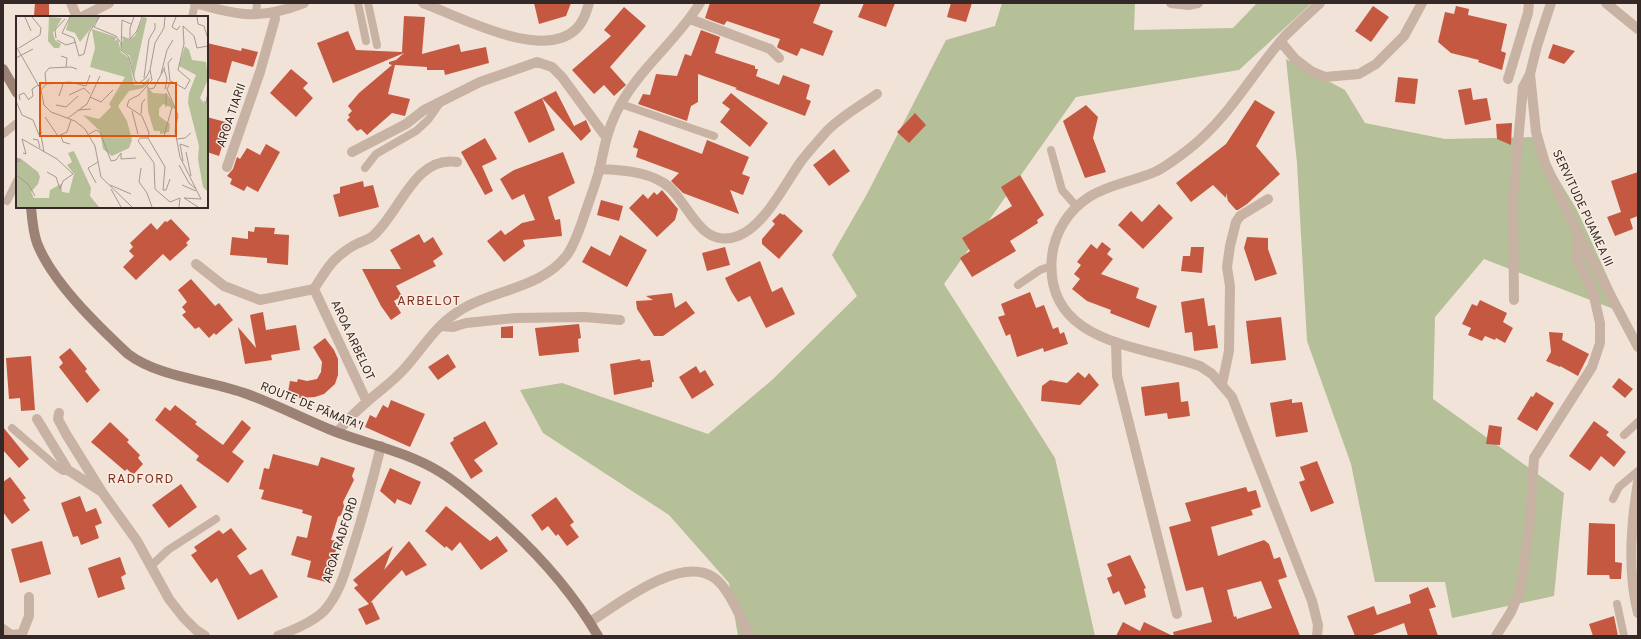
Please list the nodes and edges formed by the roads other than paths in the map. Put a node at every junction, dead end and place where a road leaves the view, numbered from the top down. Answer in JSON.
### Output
{"nodes":[{"id":1,"x":72,"y":3,"type":"edge"},
{"id":2,"x":109,"y":3,"type":"edge"},
{"id":3,"x":195,"y":3,"type":"edge"},
{"id":4,"x":257,"y":3,"type":"edge"},
{"id":5,"x":304,"y":3,"type":"edge"},
{"id":6,"x":358,"y":3,"type":"edge"},
{"id":7,"x":368,"y":3,"type":"edge"},
{"id":8,"x":423,"y":3,"type":"edge"},
{"id":9,"x":588,"y":3,"type":"edge"},
{"id":10,"x":700,"y":3,"type":"edge"},
{"id":11,"x":1171,"y":3,"type":"edge"},
{"id":12,"x":1198,"y":3,"type":"edge"},
{"id":13,"x":1320,"y":3,"type":"edge"},
{"id":14,"x":1422,"y":3,"type":"edge"},
{"id":15,"x":1529,"y":3,"type":"edge"},
{"id":16,"x":1551,"y":3,"type":"edge"},
{"id":17,"x":1606,"y":3,"type":"edge"},
{"id":18,"x":274,"y":13,"type":"junction"},
{"id":19,"x":256,"y":15,"type":"junction"},
{"id":20,"x":77,"y":16,"type":"edge"},
{"id":21,"x":84,"y":16,"type":"edge"},
{"id":22,"x":192,"y":16,"type":"edge"},
{"id":23,"x":690,"y":19,"type":"junction"},
{"id":24,"x":1638,"y":29,"type":"edge"},
{"id":25,"x":366,"y":41,"type":"dead end"},
{"id":26,"x":1281,"y":42,"type":"junction"},
{"id":27,"x":377,"y":45,"type":"dead end"},
{"id":28,"x":779,"y":58,"type":"dead end"},
{"id":29,"x":3,"y":69,"type":"edge"},
{"id":30,"x":1530,"y":74,"type":"junction"},
{"id":31,"x":1508,"y":79,"type":"dead end"},
{"id":32,"x":16,"y":91,"type":"edge"},
{"id":33,"x":877,"y":94,"type":"dead end"},
{"id":34,"x":440,"y":102,"type":"junction"},
{"id":35,"x":621,"y":104,"type":"junction"},
{"id":36,"x":16,"y":124,"type":"edge"},
{"id":37,"x":3,"y":134,"type":"edge"},
{"id":38,"x":606,"y":136,"type":"junction"},
{"id":39,"x":714,"y":136,"type":"dead end"},
{"id":40,"x":1051,"y":150,"type":"dead end"},
{"id":41,"x":352,"y":152,"type":"dead end"},
{"id":42,"x":457,"y":162,"type":"dead end"},
{"id":43,"x":227,"y":167,"type":"dead end"},
{"id":44,"x":365,"y":168,"type":"dead end"},
{"id":45,"x":600,"y":169,"type":"junction"},
{"id":46,"x":16,"y":183,"type":"edge"},
{"id":47,"x":1268,"y":199,"type":"dead end"},
{"id":48,"x":7,"y":201,"type":"dead end"},
{"id":49,"x":1077,"y":207,"type":"junction"},
{"id":50,"x":31,"y":208,"type":"edge"},
{"id":51,"x":1579,"y":236,"type":"junction"},
{"id":52,"x":196,"y":264,"type":"dead end"},
{"id":53,"x":1051,"y":266,"type":"junction"},
{"id":54,"x":1018,"y":285,"type":"dead end"},
{"id":55,"x":314,"y":289,"type":"junction"},
{"id":56,"x":1514,"y":300,"type":"dead end"},
{"id":57,"x":620,"y":320,"type":"dead end"},
{"id":58,"x":441,"y":326,"type":"junction"},
{"id":59,"x":1116,"y":342,"type":"junction"},
{"id":60,"x":1638,"y":347,"type":"edge"},
{"id":61,"x":1222,"y":384,"type":"junction"},
{"id":62,"x":367,"y":402,"type":"junction"},
{"id":63,"x":59,"y":413,"type":"dead end"},
{"id":64,"x":37,"y":419,"type":"dead end"},
{"id":65,"x":1638,"y":422,"type":"edge"},
{"id":66,"x":12,"y":428,"type":"dead end"},
{"id":67,"x":337,"y":432,"type":"junction"},
{"id":68,"x":1624,"y":435,"type":"dead end"},
{"id":69,"x":381,"y":446,"type":"junction"},
{"id":70,"x":68,"y":470,"type":"junction"},
{"id":71,"x":1638,"y":471,"type":"edge"},
{"id":72,"x":1637,"y":487,"type":"edge"},
{"id":73,"x":102,"y":492,"type":"junction"},
{"id":74,"x":1613,"y":499,"type":"dead end"},
{"id":75,"x":216,"y":519,"type":"dead end"},
{"id":76,"x":151,"y":566,"type":"junction"},
{"id":77,"x":30,"y":597,"type":"dead end"},
{"id":78,"x":1617,"y":604,"type":"dead end"},
{"id":79,"x":1638,"y":613,"type":"edge"},
{"id":80,"x":1177,"y":614,"type":"dead end"},
{"id":81,"x":590,"y":622,"type":"junction"},
{"id":82,"x":3,"y":629,"type":"edge"},
{"id":83,"x":16,"y":635,"type":"edge"},
{"id":84,"x":205,"y":636,"type":"edge"},
{"id":85,"x":278,"y":636,"type":"edge"},
{"id":86,"x":598,"y":636,"type":"edge"},
{"id":87,"x":750,"y":636,"type":"edge"},
{"id":88,"x":1317,"y":636,"type":"edge"},
{"id":89,"x":1496,"y":636,"type":"edge"},
{"id":90,"x":1624,"y":636,"type":"edge"}],
"edges":[{"from":1,"to":20,"type":"street"},
{"from":2,"to":21,"type":"street"},
{"from":3,"to":19,"type":"street"},
{"from":3,"to":22,"type":"lane"},
{"from":4,"to":19,"type":"lane"},
{"from":5,"to":18,"type":"street"},
{"from":6,"to":25,"type":"lane"},
{"from":7,"to":27,"type":"lane"},
{"from":8,"to":9,"type":"street"},
{"from":10,"to":23,"type":"street","name":"AROA ARBELOT"},
{"from":11,"to":12,"type":"street"},
{"from":13,"to":26,"type":"street"},
{"from":14,"to":26,"type":"street"},
{"from":15,"to":31,"type":"street"},
{"from":16,"to":30,"type":"street","name":"SERVITUDE PUAMEA III"},
{"from":17,"to":24,"type":"street"},
{"from":18,"to":19,"type":"street"},
{"from":18,"to":43,"type":"street","name":"AROA TIARII"},
{"from":23,"to":28,"type":"street"},
{"from":23,"to":35,"type":"street","name":"AROA ARBELOT"},
{"from":26,"to":49,"type":"street"},
{"from":29,"to":32,"type":"main road"},
{"from":30,"to":51,"type":"street","name":"SERVITUDE PUAMEA III"},
{"from":30,"to":56,"type":"street"},
{"from":33,"to":45,"type":"street"},
{"from":34,"to":38,"type":"street"},
{"from":34,"to":41,"type":"street"},
{"from":34,"to":44,"type":"lane"},
{"from":35,"to":38,"type":"street","name":"AROA ARBELOT"},
{"from":35,"to":39,"type":"lane"},
{"from":36,"to":37,"type":"lane"},
{"from":38,"to":45,"type":"street","name":"AROA ARBELOT"},
{"from":40,"to":49,"type":"lane"},
{"from":42,"to":55,"type":"street"},
{"from":45,"to":58,"type":"street","name":"AROA ARBELOT"},
{"from":46,"to":48,"type":"lane"},
{"from":47,"to":61,"type":"street"},
{"from":49,"to":53,"type":"street"},
{"from":50,"to":67,"type":"main road","name":"ROUTE DE PĀMATA'I"},
{"from":51,"to":60,"type":"street","name":"SERVITUDE PUAMEA III"},
{"from":51,"to":89,"type":"street"},
{"from":52,"to":55,"type":"street"},
{"from":53,"to":54,"type":"lane"},
{"from":53,"to":59,"type":"street"},
{"from":55,"to":62,"type":"street","name":"AROA ARBELOT"},
{"from":57,"to":58,"type":"street"},
{"from":58,"to":62,"type":"street","name":"AROA ARBELOT"},
{"from":59,"to":61,"type":"street"},
{"from":59,"to":80,"type":"street"},
{"from":61,"to":88,"type":"street"},
{"from":62,"to":67,"type":"street","name":"AROA ARBELOT"},
{"from":63,"to":73,"type":"street"},
{"from":64,"to":70,"type":"street"},
{"from":65,"to":68,"type":"lane"},
{"from":66,"to":70,"type":"lane"},
{"from":67,"to":69,"type":"main road","name":"ROUTE DE PĀMATA'I"},
{"from":69,"to":81,"type":"main road","name":"ROUTE DE PĀMATA'I"},
{"from":69,"to":85,"type":"street","name":"AROA RADFORD"},
{"from":70,"to":73,"type":"street"},
{"from":71,"to":74,"type":"lane"},
{"from":72,"to":79,"type":"street"},
{"from":73,"to":76,"type":"street"},
{"from":75,"to":76,"type":"lane"},
{"from":76,"to":84,"type":"street"},
{"from":77,"to":83,"type":"street"},
{"from":78,"to":90,"type":"lane"},
{"from":81,"to":86,"type":"main road","name":"ROUTE DE PĀMATA'I"},
{"from":81,"to":87,"type":"street"},
{"from":82,"to":83,"type":"street"}]}
